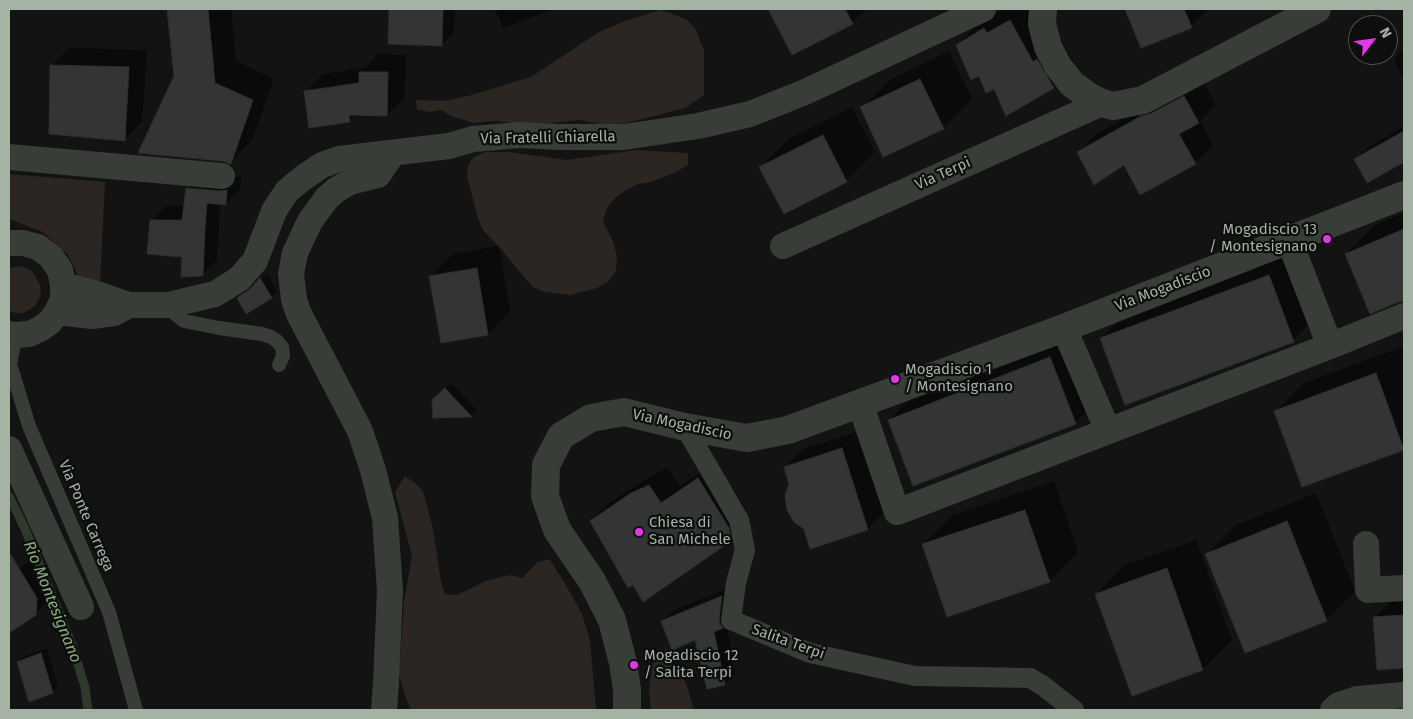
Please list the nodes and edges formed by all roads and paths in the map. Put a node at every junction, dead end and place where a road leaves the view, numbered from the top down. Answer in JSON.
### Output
{"nodes":[{"id":1,"x":983,"y":9,"type":"edge"},
{"id":2,"x":1043,"y":9,"type":"edge"},
{"id":3,"x":1317,"y":9,"type":"edge"},
{"id":4,"x":1102,"y":103,"type":"junction"},
{"id":5,"x":393,"y":153,"type":"junction"},
{"id":6,"x":9,"y":157,"type":"edge"},
{"id":7,"x":222,"y":176,"type":"dead end"},
{"id":8,"x":1404,"y":194,"type":"edge"},
{"id":9,"x":1289,"y":240,"type":"junction"},
{"id":10,"x":9,"y":243,"type":"edge"},
{"id":11,"x":783,"y":246,"type":"dead end"},
{"id":12,"x":63,"y":285,"type":"junction"},
{"id":13,"x":129,"y":305,"type":"junction"},
{"id":14,"x":170,"y":305,"type":"junction"},
{"id":15,"x":58,"y":312,"type":"junction"},
{"id":16,"x":1404,"y":316,"type":"edge"},
{"id":17,"x":1064,"y":328,"type":"junction"},
{"id":18,"x":13,"y":335,"type":"edge"},
{"id":19,"x":1330,"y":346,"type":"junction"},
{"id":20,"x":280,"y":365,"type":"dead end"},
{"id":21,"x":860,"y":404,"type":"junction"},
{"id":22,"x":685,"y":427,"type":"junction"},
{"id":23,"x":1108,"y":431,"type":"junction"},
{"id":24,"x":9,"y":449,"type":"edge"},
{"id":25,"x":1366,"y":544,"type":"dead end"},
{"id":26,"x":1404,"y":588,"type":"edge"},
{"id":27,"x":81,"y":607,"type":"dead end"},
{"id":28,"x":1404,"y":695,"type":"edge"},
{"id":29,"x":136,"y":710,"type":"edge"},
{"id":30,"x":384,"y":710,"type":"edge"},
{"id":31,"x":628,"y":710,"type":"edge"},
{"id":32,"x":1074,"y":710,"type":"edge"},
{"id":33,"x":1333,"y":710,"type":"edge"}],
"edges":[{"from":1,"to":5,"type":"street","name":"Via Fratelli Chiarella"},
{"from":2,"to":4,"type":"street"},
{"from":3,"to":4,"type":"street","name":"Via Terpi"},
{"from":4,"to":11,"type":"street","name":"Via Terpi"},
{"from":5,"to":14,"type":"street","name":"Via Fratelli Chiarella"},
{"from":5,"to":30,"type":"street"},
{"from":6,"to":7,"type":"street"},
{"from":8,"to":9,"type":"street","name":"Via Mogadiscio"},
{"from":9,"to":17,"type":"street","name":"Via Mogadiscio"},
{"from":9,"to":19,"type":"street"},
{"from":10,"to":12,"type":"street"},
{"from":12,"to":13,"type":"street","name":"Via Fratelli Chiarella"},
{"from":12,"to":15,"type":"street"},
{"from":13,"to":14,"type":"street","name":"Via Fratelli Chiarella"},
{"from":13,"to":15,"type":"street","name":"Via Fratelli Chiarella"},
{"from":14,"to":20,"type":"lane"},
{"from":15,"to":18,"type":"street"},
{"from":16,"to":19,"type":"street"},
{"from":17,"to":21,"type":"street","name":"Via Mogadiscio"},
{"from":17,"to":23,"type":"street"},
{"from":18,"to":29,"type":"lane","name":"Via Ponte Carrega"},
{"from":19,"to":23,"type":"street"},
{"from":21,"to":22,"type":"street","name":"Via Mogadiscio"},
{"from":21,"to":23,"type":"street"},
{"from":22,"to":31,"type":"street","name":"Via Mogadiscio"},
{"from":22,"to":32,"type":"street","name":"Salita Terpi"},
{"from":24,"to":27,"type":"street"},
{"from":25,"to":26,"type":"street"},
{"from":28,"to":33,"type":"street"}]}
